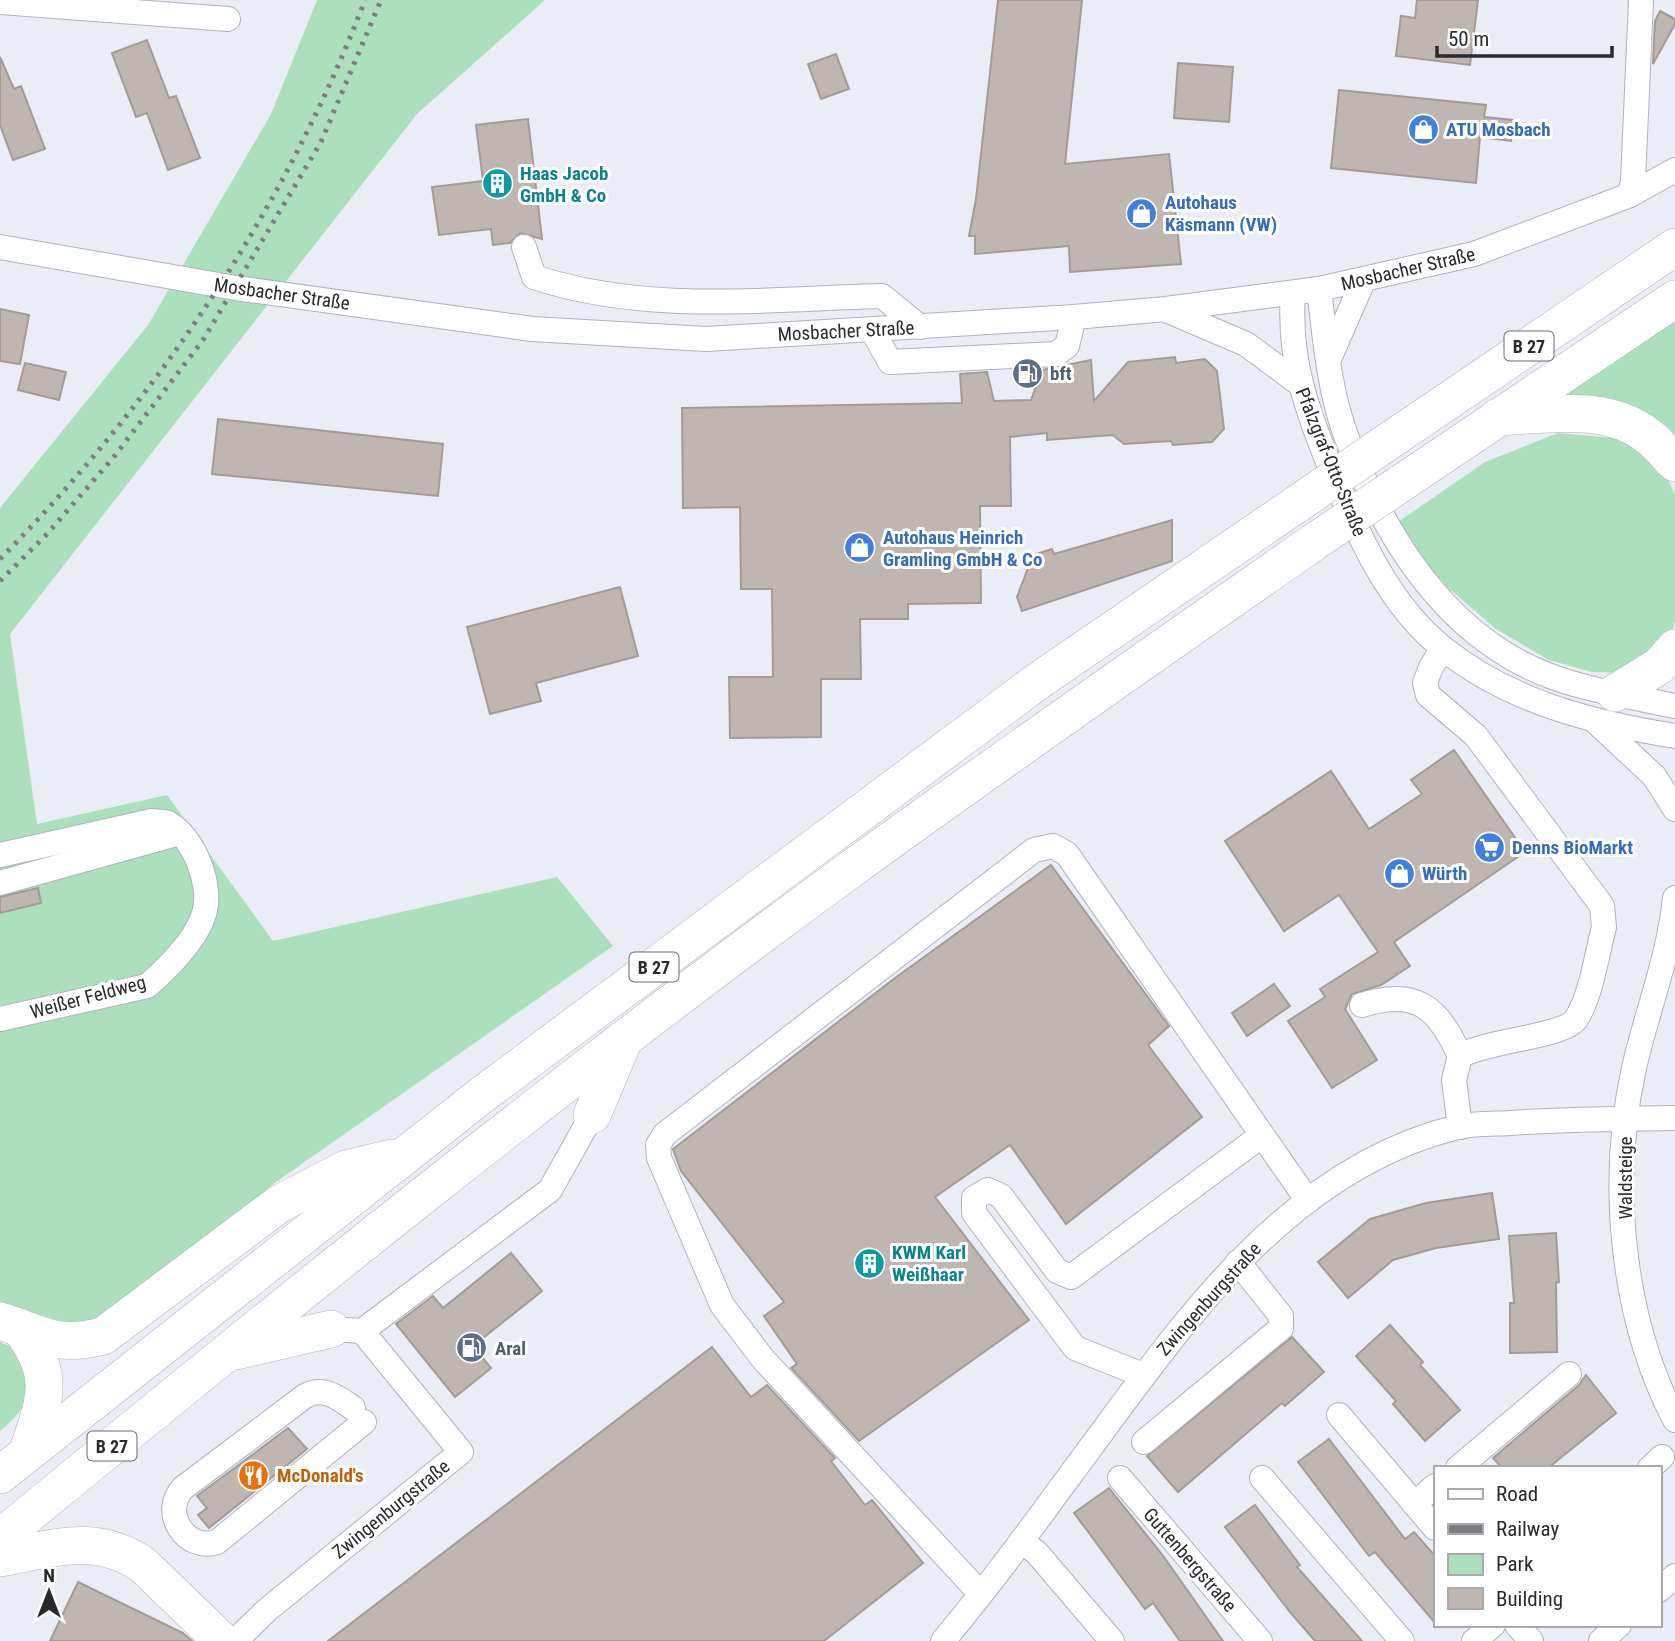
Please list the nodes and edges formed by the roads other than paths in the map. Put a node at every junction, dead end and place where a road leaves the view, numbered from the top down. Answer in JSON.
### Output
{"nodes":[{"id":1,"x":1640,"y":0,"type":"edge"},
{"id":2,"x":0,"y":2,"type":"edge"},
{"id":3,"x":78,"y":4,"type":"edge"},
{"id":4,"x":179,"y":8,"type":"edge"},
{"id":5,"x":228,"y":19,"type":"dead end"},
{"id":6,"x":1675,"y":170,"type":"edge"},
{"id":7,"x":1630,"y":195,"type":"junction"},
{"id":8,"x":0,"y":247,"type":"edge"},
{"id":9,"x":524,"y":247,"type":"dead end"},
{"id":10,"x":1675,"y":247,"type":"edge"},
{"id":11,"x":1363,"y":281,"type":"junction"},
{"id":12,"x":1319,"y":289,"type":"junction"},
{"id":13,"x":1293,"y":293,"type":"junction"},
{"id":14,"x":1675,"y":299,"type":"edge"},
{"id":15,"x":1166,"y":309,"type":"junction"},
{"id":16,"x":1073,"y":317,"type":"junction"},
{"id":17,"x":920,"y":327,"type":"junction"},
{"id":18,"x":872,"y":330,"type":"junction"},
{"id":19,"x":1329,"y":360,"type":"junction"},
{"id":20,"x":1300,"y":384,"type":"junction"},
{"id":21,"x":1497,"y":417,"type":"junction"},
{"id":22,"x":1675,"y":463,"type":"edge"},
{"id":23,"x":1675,"y":648,"type":"edge"},
{"id":24,"x":1443,"y":649,"type":"junction"},
{"id":25,"x":1675,"y":706,"type":"edge"},
{"id":26,"x":1606,"y":708,"type":"junction"},
{"id":27,"x":1675,"y":736,"type":"edge"},
{"id":28,"x":1675,"y":809,"type":"edge"},
{"id":29,"x":180,"y":834,"type":"junction"},
{"id":30,"x":0,"y":855,"type":"edge"},
{"id":31,"x":0,"y":883,"type":"edge"},
{"id":32,"x":1675,"y":898,"type":"edge"},
{"id":33,"x":1673,"y":929,"type":"edge"},
{"id":34,"x":1363,"y":1005,"type":"dead end"},
{"id":35,"x":0,"y":1019,"type":"edge"},
{"id":36,"x":624,"y":1040,"type":"junction"},
{"id":37,"x":1460,"y":1056,"type":"junction"},
{"id":38,"x":592,"y":1115,"type":"joint"},
{"id":39,"x":1675,"y":1118,"type":"edge"},
{"id":40,"x":1625,"y":1119,"type":"junction"},
{"id":41,"x":1460,"y":1127,"type":"junction"},
{"id":42,"x":1261,"y":1136,"type":"junction"},
{"id":43,"x":407,"y":1154,"type":"junction"},
{"id":44,"x":1308,"y":1201,"type":"junction"},
{"id":45,"x":1238,"y":1262,"type":"junction"},
{"id":46,"x":9,"y":1324,"type":"edge"},
{"id":47,"x":347,"y":1330,"type":"junction"},
{"id":48,"x":225,"y":1353,"type":"junction"},
{"id":49,"x":1569,"y":1374,"type":"dead end"},
{"id":50,"x":1143,"y":1375,"type":"junction"},
{"id":51,"x":358,"y":1415,"type":"joint"},
{"id":52,"x":1339,"y":1415,"type":"dead end"},
{"id":53,"x":1675,"y":1420,"type":"edge"},
{"id":54,"x":1144,"y":1442,"type":"dead end"},
{"id":55,"x":28,"y":1451,"type":"junction"},
{"id":56,"x":1460,"y":1466,"type":"edge"},
{"id":57,"x":0,"y":1475,"type":"edge"},
{"id":58,"x":1120,"y":1478,"type":"dead end"},
{"id":59,"x":1262,"y":1478,"type":"dead end"},
{"id":60,"x":1434,"y":1487,"type":"edge"},
{"id":61,"x":1415,"y":1504,"type":"junction"},
{"id":62,"x":1434,"y":1527,"type":"edge"},
{"id":63,"x":0,"y":1538,"type":"edge"},
{"id":64,"x":1021,"y":1541,"type":"junction"},
{"id":65,"x":0,"y":1558,"type":"edge"},
{"id":66,"x":1675,"y":1576,"type":"edge"},
{"id":67,"x":1661,"y":1588,"type":"edge"},
{"id":68,"x":980,"y":1593,"type":"junction"},
{"id":69,"x":1491,"y":1627,"type":"edge"},
{"id":70,"x":1519,"y":1627,"type":"edge"},
{"id":71,"x":1617,"y":1627,"type":"edge"},
{"id":72,"x":1099,"y":1637,"type":"edge"},
{"id":73,"x":950,"y":1639,"type":"edge"},
{"id":74,"x":222,"y":1641,"type":"edge"},
{"id":75,"x":235,"y":1641,"type":"edge"},
{"id":76,"x":1260,"y":1641,"type":"edge"},
{"id":77,"x":1402,"y":1641,"type":"edge"},
{"id":78,"x":1474,"y":1641,"type":"edge"},
{"id":79,"x":1531,"y":1641,"type":"edge"},
{"id":80,"x":1601,"y":1641,"type":"edge"}],
"edges":[{"from":1,"to":7,"type":"street"},
{"from":2,"to":3,"type":"street"},
{"from":3,"to":4,"type":"street"},
{"from":4,"to":5,"type":"street"},
{"from":6,"to":7,"type":"street","name":"Mosbacher Straße"},
{"from":7,"to":11,"type":"street","name":"Mosbacher Straße"},
{"from":8,"to":18,"type":"street","name":"Mosbacher Straße"},
{"from":9,"to":17,"type":"street"},
{"from":10,"to":43,"type":"highway","number":"B 27","bridge":true},
{"from":11,"to":12,"type":"street","name":"Mosbacher Straße"},
{"from":11,"to":19,"type":"street"},
{"from":12,"to":13,"type":"street","name":"Mosbacher Straße"},
{"from":12,"to":19,"type":"street","name":"Pfalzgraf-Otto-Straße"},
{"from":13,"to":15,"type":"street","name":"Mosbacher Straße"},
{"from":13,"to":20,"type":"street","name":"Pfalzgraf-Otto-Straße"},
{"from":14,"to":21,"type":"highway","number":"B 27"},
{"from":15,"to":16,"type":"street","name":"Mosbacher Straße"},
{"from":15,"to":20,"type":"street"},
{"from":16,"to":17,"type":"street","name":"Mosbacher Straße"},
{"from":16,"to":18,"type":"street"},
{"from":17,"to":18,"type":"street","name":"Mosbacher Straße"},
{"from":19,"to":26,"type":"street","name":"Pfalzgraf-Otto-Straße"},
{"from":20,"to":24,"type":"street","name":"Pfalzgraf-Otto-Straße"},
{"from":21,"to":22,"type":"highway"},
{"from":21,"to":36,"type":"highway","number":"B 27","bridge":true},
{"from":23,"to":26,"type":"highway"},
{"from":24,"to":26,"type":"street","name":"Pfalzgraf-Otto-Straße"},
{"from":24,"to":37,"type":"street"},
{"from":25,"to":26,"type":"street","name":"Pfalzgraf-Otto-Straße"},
{"from":26,"to":27,"type":"street","name":"Pfalzgraf-Otto-Straße"},
{"from":26,"to":28,"type":"street"},
{"from":29,"to":30,"type":"street"},
{"from":29,"to":31,"type":"street"},
{"from":29,"to":35,"type":"street","name":"Weißer Feldweg"},
{"from":32,"to":33,"type":"street","name":"Waldsteige"},
{"from":33,"to":40,"type":"street","name":"Waldsteige"},
{"from":34,"to":37,"type":"street"},
{"from":36,"to":38,"type":"highway"},
{"from":36,"to":48,"type":"highway","number":"B 27"},
{"from":37,"to":41,"type":"street"},
{"from":38,"to":47,"type":"street"},
{"from":39,"to":40,"type":"street","name":"Zwingenburgstraße"},
{"from":40,"to":41,"type":"street","name":"Zwingenburgstraße"},
{"from":40,"to":53,"type":"street","name":"Waldsteige"},
{"from":41,"to":44,"type":"street","name":"Zwingenburgstraße"},
{"from":42,"to":44,"type":"street"},
{"from":42,"to":50,"type":"street"},
{"from":42,"to":68,"type":"street"},
{"from":43,"to":46,"type":"highway"},
{"from":43,"to":55,"type":"highway","number":"B 27"},
{"from":44,"to":45,"type":"street","name":"Zwingenburgstraße"},
{"from":45,"to":50,"type":"street","name":"Zwingenburgstraße"},
{"from":45,"to":54,"type":"street"},
{"from":46,"to":55,"type":"highway"},
{"from":47,"to":48,"type":"highway"},
{"from":47,"to":75,"type":"street","name":"Zwingenburgstraße"},
{"from":48,"to":63,"type":"highway","number":"B 27"},
{"from":49,"to":56,"type":"street"},
{"from":50,"to":64,"type":"street","name":"Zwingenburgstraße"},
{"from":51,"to":51,"type":"street"},
{"from":52,"to":61,"type":"street"},
{"from":55,"to":57,"type":"highway","number":"B 27"},
{"from":58,"to":76,"type":"street","name":"Guttenbergstraße"},
{"from":59,"to":77,"type":"street"},
{"from":60,"to":61,"type":"street"},
{"from":61,"to":62,"type":"street"},
{"from":64,"to":68,"type":"street","name":"Zwingenburgstraße"},
{"from":64,"to":72,"type":"street"},
{"from":65,"to":74,"type":"highway"},
{"from":66,"to":67,"type":"street"},
{"from":68,"to":73,"type":"street","name":"Zwingenburgstraße"},
{"from":69,"to":78,"type":"street"},
{"from":70,"to":79,"type":"street"},
{"from":71,"to":80,"type":"street"}]}
